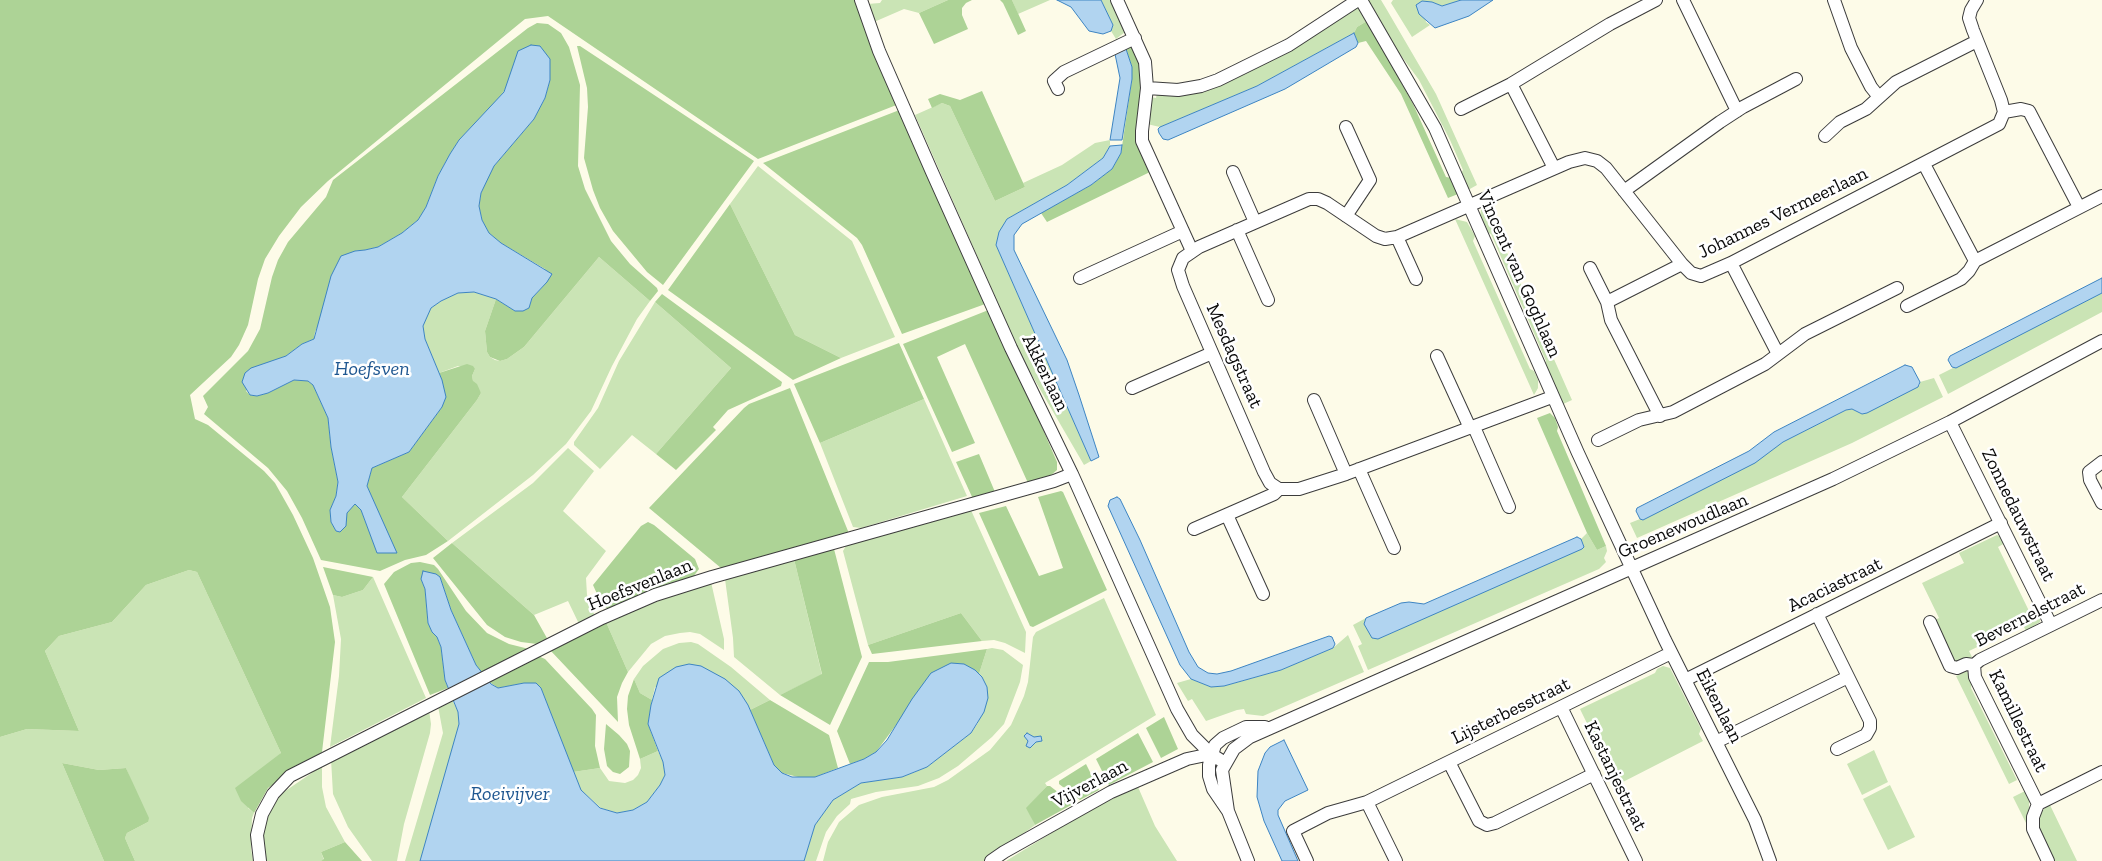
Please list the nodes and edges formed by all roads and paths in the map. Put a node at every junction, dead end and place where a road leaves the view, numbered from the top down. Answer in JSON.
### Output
{"nodes":[{"id":1,"x":861,"y":0,"type":"edge"},
{"id":2,"x":1360,"y":0,"type":"edge"},
{"id":3,"x":1656,"y":0,"type":"edge"},
{"id":4,"x":1683,"y":0,"type":"edge"},
{"id":5,"x":1834,"y":0,"type":"edge"},
{"id":6,"x":1977,"y":0,"type":"edge"},
{"id":7,"x":1119,"y":1,"type":"edge"},
{"id":8,"x":1135,"y":38,"type":"junction"},
{"id":9,"x":1977,"y":41,"type":"junction"},
{"id":10,"x":1796,"y":79,"type":"dead end"},
{"id":11,"x":1511,"y":84,"type":"junction"},
{"id":12,"x":1147,"y":88,"type":"junction"},
{"id":13,"x":1058,"y":89,"type":"dead end"},
{"id":14,"x":1879,"y":97,"type":"junction"},
{"id":15,"x":1461,"y":110,"type":"dead end"},
{"id":16,"x":1737,"y":111,"type":"junction"},
{"id":17,"x":2004,"y":112,"type":"junction"},
{"id":18,"x":1346,"y":127,"type":"dead end"},
{"id":19,"x":1824,"y":136,"type":"dead end"},
{"id":20,"x":1924,"y":164,"type":"junction"},
{"id":21,"x":1554,"y":168,"type":"junction"},
{"id":22,"x":1233,"y":172,"type":"dead end"},
{"id":23,"x":1624,"y":191,"type":"junction"},
{"id":24,"x":2102,"y":196,"type":"edge"},
{"id":25,"x":1468,"y":205,"type":"junction"},
{"id":26,"x":2079,"y":207,"type":"junction"},
{"id":27,"x":1346,"y":216,"type":"junction"},
{"id":28,"x":1254,"y":222,"type":"junction"},
{"id":29,"x":1237,"y":230,"type":"junction"},
{"id":30,"x":1183,"y":232,"type":"junction"},
{"id":31,"x":1397,"y":237,"type":"junction"},
{"id":32,"x":1192,"y":251,"type":"junction"},
{"id":33,"x":1975,"y":261,"type":"junction"},
{"id":34,"x":1731,"y":263,"type":"junction"},
{"id":35,"x":1682,"y":264,"type":"junction"},
{"id":36,"x":1590,"y":268,"type":"dead end"},
{"id":37,"x":1080,"y":278,"type":"dead end"},
{"id":38,"x":1416,"y":279,"type":"dead end"},
{"id":39,"x":1897,"y":288,"type":"dead end"},
{"id":40,"x":1268,"y":300,"type":"dead end"},
{"id":41,"x":1607,"y":302,"type":"junction"},
{"id":42,"x":1906,"y":306,"type":"dead end"},
{"id":43,"x":2100,"y":346,"type":"edge"},
{"id":44,"x":1212,"y":353,"type":"junction"},
{"id":45,"x":1778,"y":354,"type":"junction"},
{"id":46,"x":1437,"y":356,"type":"dead end"},
{"id":47,"x":1132,"y":388,"type":"dead end"},
{"id":48,"x":1552,"y":397,"type":"junction"},
{"id":49,"x":1314,"y":400,"type":"dead end"},
{"id":50,"x":1660,"y":416,"type":"junction"},
{"id":51,"x":1950,"y":422,"type":"junction"},
{"id":52,"x":1472,"y":428,"type":"junction"},
{"id":53,"x":1598,"y":440,"type":"dead end"},
{"id":54,"x":2102,"y":462,"type":"edge"},
{"id":55,"x":1359,"y":469,"type":"junction"},
{"id":56,"x":1072,"y":474,"type":"junction"},
{"id":57,"x":1346,"y":474,"type":"junction"},
{"id":58,"x":1279,"y":489,"type":"junction"},
{"id":59,"x":2102,"y":504,"type":"edge"},
{"id":60,"x":1509,"y":507,"type":"dead end"},
{"id":61,"x":1226,"y":515,"type":"junction"},
{"id":62,"x":2001,"y":523,"type":"junction"},
{"id":63,"x":1194,"y":529,"type":"dead end"},
{"id":64,"x":1394,"y":548,"type":"dead end"},
{"id":65,"x":1631,"y":568,"type":"junction"},
{"id":66,"x":1263,"y":594,"type":"dead end"},
{"id":67,"x":2102,"y":600,"type":"edge"},
{"id":68,"x":1817,"y":614,"type":"junction"},
{"id":69,"x":1930,"y":622,"type":"dead end"},
{"id":70,"x":2051,"y":625,"type":"junction"},
{"id":71,"x":1672,"y":653,"type":"junction"},
{"id":72,"x":1974,"y":665,"type":"junction"},
{"id":73,"x":1848,"y":677,"type":"junction"},
{"id":74,"x":1685,"y":680,"type":"junction"},
{"id":75,"x":1561,"y":707,"type":"junction"},
{"id":76,"x":1270,"y":726,"type":"junction"},
{"id":77,"x":1716,"y":742,"type":"junction"},
{"id":78,"x":1837,"y":749,"type":"dead end"},
{"id":79,"x":1211,"y":754,"type":"junction"},
{"id":80,"x":1449,"y":762,"type":"junction"},
{"id":81,"x":1225,"y":763,"type":"junction"},
{"id":82,"x":2102,"y":772,"type":"edge"},
{"id":83,"x":1594,"y":774,"type":"junction"},
{"id":84,"x":1367,"y":802,"type":"junction"},
{"id":85,"x":2038,"y":804,"type":"junction"},
{"id":86,"x":1228,"y":811,"type":"junction"},
{"id":87,"x":260,"y":861,"type":"edge"},
{"id":88,"x":992,"y":861,"type":"edge"},
{"id":89,"x":1248,"y":861,"type":"edge"},
{"id":90,"x":1307,"y":861,"type":"edge"},
{"id":91,"x":1396,"y":861,"type":"edge"},
{"id":92,"x":1636,"y":861,"type":"edge"},
{"id":93,"x":1770,"y":861,"type":"edge"},
{"id":94,"x":2048,"y":861,"type":"edge"}],
"edges":[{"from":1,"to":56,"type":"street","name":"Akkerlaan"},
{"from":2,"to":12,"type":"street"},
{"from":2,"to":25,"type":"street","name":"Vincent van Goghlaan"},
{"from":3,"to":11,"type":"street"},
{"from":4,"to":16,"type":"street"},
{"from":5,"to":14,"type":"street"},
{"from":6,"to":9,"type":"street"},
{"from":7,"to":8,"type":"street"},
{"from":8,"to":12,"type":"street"},
{"from":8,"to":13,"type":"street"},
{"from":9,"to":14,"type":"street"},
{"from":9,"to":17,"type":"street"},
{"from":10,"to":16,"type":"street"},
{"from":11,"to":15,"type":"street"},
{"from":11,"to":21,"type":"street"},
{"from":12,"to":30,"type":"street"},
{"from":14,"to":19,"type":"street"},
{"from":16,"to":23,"type":"street"},
{"from":17,"to":20,"type":"street","name":"Johannes Vermeerlaan"},
{"from":17,"to":26,"type":"street"},
{"from":18,"to":27,"type":"street"},
{"from":20,"to":33,"type":"street"},
{"from":20,"to":34,"type":"street","name":"Johannes Vermeerlaan"},
{"from":21,"to":23,"type":"street","name":"Johannes Vermeerlaan"},
{"from":21,"to":25,"type":"street","name":"Johannes Vermeerlaan"},
{"from":22,"to":28,"type":"street"},
{"from":23,"to":35,"type":"street","name":"Johannes Vermeerlaan"},
{"from":24,"to":26,"type":"street"},
{"from":25,"to":31,"type":"street"},
{"from":25,"to":48,"type":"street","name":"Vincent van Goghlaan"},
{"from":26,"to":33,"type":"street"},
{"from":27,"to":28,"type":"street","name":"Mesdagstraat"},
{"from":27,"to":31,"type":"street","name":"Mesdagstraat"},
{"from":28,"to":29,"type":"street","name":"Mesdagstraat"},
{"from":29,"to":32,"type":"street","name":"Mesdagstraat"},
{"from":29,"to":40,"type":"street"},
{"from":30,"to":32,"type":"street"},
{"from":30,"to":37,"type":"street"},
{"from":31,"to":38,"type":"street"},
{"from":32,"to":44,"type":"street","name":"Mesdagstraat"},
{"from":33,"to":42,"type":"street"},
{"from":34,"to":35,"type":"street","name":"Johannes Vermeerlaan"},
{"from":34,"to":45,"type":"street"},
{"from":35,"to":41,"type":"street"},
{"from":36,"to":41,"type":"street"},
{"from":39,"to":45,"type":"street"},
{"from":41,"to":50,"type":"street"},
{"from":43,"to":51,"type":"street","name":"Groenewoudlaan"},
{"from":44,"to":47,"type":"street"},
{"from":44,"to":58,"type":"street","name":"Mesdagstraat"},
{"from":45,"to":50,"type":"street"},
{"from":46,"to":52,"type":"street"},
{"from":48,"to":52,"type":"street"},
{"from":48,"to":65,"type":"street","name":"Vincent van Goghlaan"},
{"from":49,"to":57,"type":"street"},
{"from":50,"to":53,"type":"street"},
{"from":51,"to":62,"type":"street","name":"Zonnedauwstraat"},
{"from":51,"to":65,"type":"street","name":"Groenewoudlaan"},
{"from":52,"to":55,"type":"street"},
{"from":52,"to":60,"type":"street"},
{"from":54,"to":59,"type":"street"},
{"from":55,"to":57,"type":"street"},
{"from":55,"to":64,"type":"street"},
{"from":56,"to":79,"type":"street","name":"Akkerlaan"},
{"from":56,"to":87,"type":"street","name":"Hoefsvenlaan"},
{"from":57,"to":58,"type":"street"},
{"from":58,"to":61,"type":"street"},
{"from":61,"to":63,"type":"street"},
{"from":61,"to":66,"type":"street"},
{"from":62,"to":68,"type":"street","name":"Acaciastraat"},
{"from":62,"to":70,"type":"street","name":"Zonnedauwstraat"},
{"from":65,"to":71,"type":"street","name":"Eikenlaan"},
{"from":65,"to":76,"type":"street","name":"Groenewoudlaan"},
{"from":67,"to":70,"type":"street","name":"Bevernelstraat"},
{"from":68,"to":73,"type":"street"},
{"from":68,"to":74,"type":"street","name":"Acaciastraat"},
{"from":69,"to":72,"type":"street","name":"Kamillestraat"},
{"from":70,"to":72,"type":"street","name":"Bevernelstraat"},
{"from":71,"to":74,"type":"street","name":"Eikenlaan"},
{"from":71,"to":75,"type":"street","name":"Lijsterbesstraat"},
{"from":72,"to":85,"type":"street","name":"Kamillestraat"},
{"from":73,"to":77,"type":"street"},
{"from":73,"to":78,"type":"street"},
{"from":74,"to":77,"type":"street","name":"Eikenlaan"},
{"from":75,"to":80,"type":"street","name":"Lijsterbesstraat"},
{"from":75,"to":83,"type":"street","name":"Kastanjestraat"},
{"from":76,"to":79,"type":"street","name":"Groenewoudlaan"},
{"from":76,"to":81,"type":"street","name":"Groenewoudlaan"},
{"from":77,"to":93,"type":"street","name":"Eikenlaan"},
{"from":79,"to":81,"type":"street","name":"Akkerlaan"},
{"from":79,"to":86,"type":"street"},
{"from":79,"to":88,"type":"street","name":"Vijverlaan"},
{"from":80,"to":83,"type":"street"},
{"from":80,"to":84,"type":"street","name":"Lijsterbesstraat"},
{"from":81,"to":86,"type":"street"},
{"from":82,"to":85,"type":"street"},
{"from":83,"to":92,"type":"street","name":"Kastanjestraat"},
{"from":84,"to":90,"type":"street","name":"Lijsterbesstraat"},
{"from":84,"to":91,"type":"street"},
{"from":85,"to":94,"type":"street"},
{"from":86,"to":89,"type":"street"}]}
